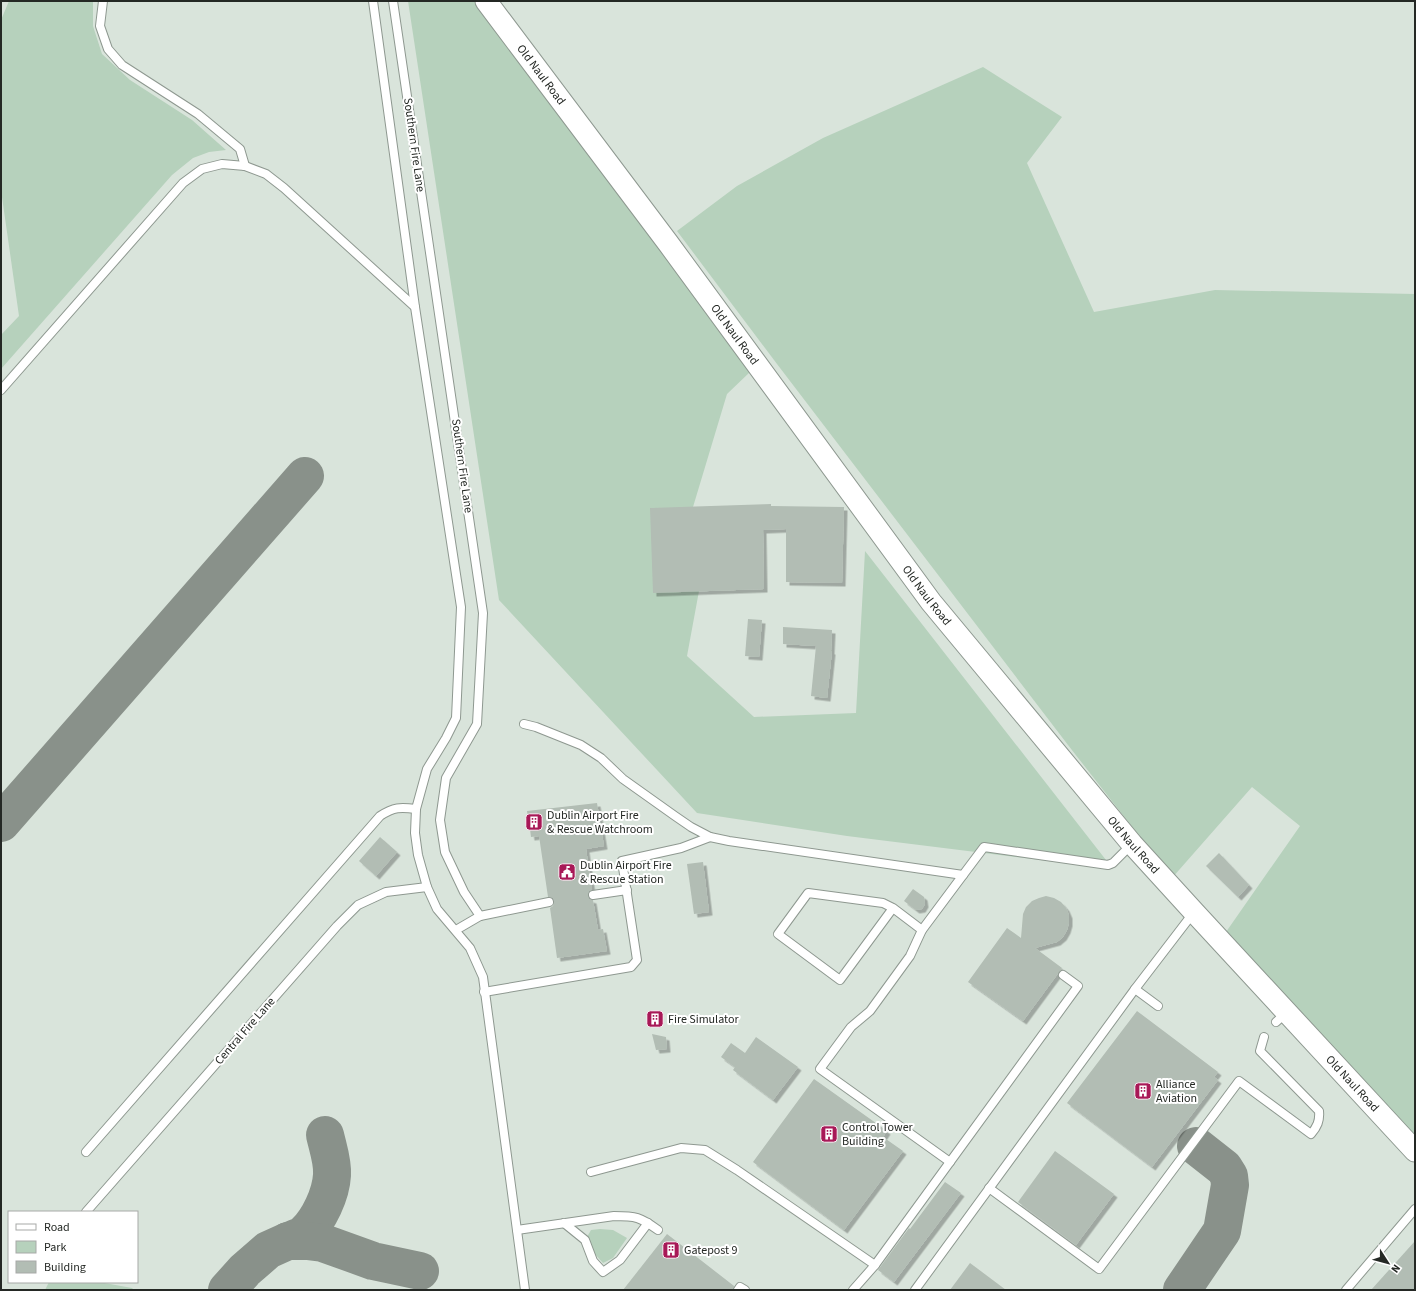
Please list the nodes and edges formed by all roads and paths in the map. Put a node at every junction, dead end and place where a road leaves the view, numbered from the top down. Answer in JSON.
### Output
{"nodes":[{"id":1,"x":103,"y":1,"type":"edge"},
{"id":2,"x":373,"y":1,"type":"edge"},
{"id":3,"x":393,"y":1,"type":"edge"},
{"id":4,"x":486,"y":1,"type":"edge"},
{"id":5,"x":245,"y":166,"type":"junction"},
{"id":6,"x":415,"y":306,"type":"junction"},
{"id":7,"x":1,"y":390,"type":"edge"},
{"id":8,"x":524,"y":724,"type":"dead end"},
{"id":9,"x":416,"y":809,"type":"junction"},
{"id":10,"x":710,"y":837,"type":"junction"},
{"id":11,"x":1132,"y":844,"type":"junction"},
{"id":12,"x":963,"y":875,"type":"junction"},
{"id":13,"x":427,"y":887,"type":"junction"},
{"id":14,"x":627,"y":890,"type":"junction"},
{"id":15,"x":593,"y":895,"type":"dead end"},
{"id":16,"x":549,"y":902,"type":"dead end"},
{"id":17,"x":893,"y":908,"type":"junction"},
{"id":18,"x":1194,"y":912,"type":"junction"},
{"id":19,"x":480,"y":916,"type":"junction"},
{"id":20,"x":456,"y":930,"type":"junction"},
{"id":21,"x":922,"y":930,"type":"junction"},
{"id":22,"x":1063,"y":975,"type":"dead end"},
{"id":23,"x":1135,"y":989,"type":"junction"},
{"id":24,"x":484,"y":992,"type":"junction"},
{"id":25,"x":1158,"y":1006,"type":"dead end"},
{"id":26,"x":1264,"y":1037,"type":"dead end"},
{"id":27,"x":1415,"y":1151,"type":"edge"},
{"id":28,"x":86,"y":1152,"type":"dead end"},
{"id":29,"x":950,"y":1162,"type":"junction"},
{"id":30,"x":591,"y":1172,"type":"dead end"},
{"id":31,"x":990,"y":1188,"type":"junction"},
{"id":32,"x":1415,"y":1209,"type":"edge"},
{"id":33,"x":87,"y":1211,"type":"edge"},
{"id":34,"x":564,"y":1223,"type":"junction"},
{"id":35,"x":648,"y":1223,"type":"junction"},
{"id":36,"x":517,"y":1230,"type":"junction"},
{"id":37,"x":658,"y":1230,"type":"dead end"},
{"id":38,"x":875,"y":1265,"type":"junction"},
{"id":39,"x":525,"y":1290,"type":"edge"},
{"id":40,"x":854,"y":1290,"type":"edge"},
{"id":41,"x":915,"y":1290,"type":"edge"},
{"id":42,"x":1346,"y":1290,"type":"edge"}],
"edges":[{"from":1,"to":5,"type":"lane"},
{"from":2,"to":6,"type":"lane"},
{"from":3,"to":19,"type":"lane","name":"Southern Fire Lane"},
{"from":4,"to":11,"type":"main road","name":"Old Naul Road"},
{"from":5,"to":6,"type":"lane"},
{"from":5,"to":7,"type":"lane"},
{"from":6,"to":9,"type":"lane"},
{"from":8,"to":10,"type":"lane"},
{"from":9,"to":13,"type":"lane"},
{"from":9,"to":28,"type":"lane"},
{"from":10,"to":12,"type":"lane"},
{"from":10,"to":14,"type":"lane"},
{"from":11,"to":12,"type":"lane"},
{"from":11,"to":18,"type":"main road","name":"Old Naul Road"},
{"from":12,"to":21,"type":"lane"},
{"from":13,"to":20,"type":"lane"},
{"from":13,"to":33,"type":"lane","name":"Central Fire Lane"},
{"from":14,"to":15,"type":"lane"},
{"from":14,"to":24,"type":"lane"},
{"from":16,"to":19,"type":"lane"},
{"from":17,"to":17,"type":"lane"},
{"from":17,"to":21,"type":"lane"},
{"from":18,"to":23,"type":"lane"},
{"from":18,"to":27,"type":"main road","name":"Old Naul Road"},
{"from":19,"to":20,"type":"lane"},
{"from":20,"to":24,"type":"lane"},
{"from":21,"to":29,"type":"lane"},
{"from":22,"to":29,"type":"lane"},
{"from":23,"to":25,"type":"lane"},
{"from":23,"to":31,"type":"lane"},
{"from":24,"to":36,"type":"lane"},
{"from":26,"to":31,"type":"lane"},
{"from":29,"to":38,"type":"lane"},
{"from":30,"to":38,"type":"lane"},
{"from":31,"to":41,"type":"lane"},
{"from":32,"to":42,"type":"lane"},
{"from":34,"to":35,"type":"lane"},
{"from":34,"to":35,"type":"lane"},
{"from":34,"to":36,"type":"lane"},
{"from":35,"to":37,"type":"lane"},
{"from":36,"to":39,"type":"lane"},
{"from":38,"to":40,"type":"lane"}]}
